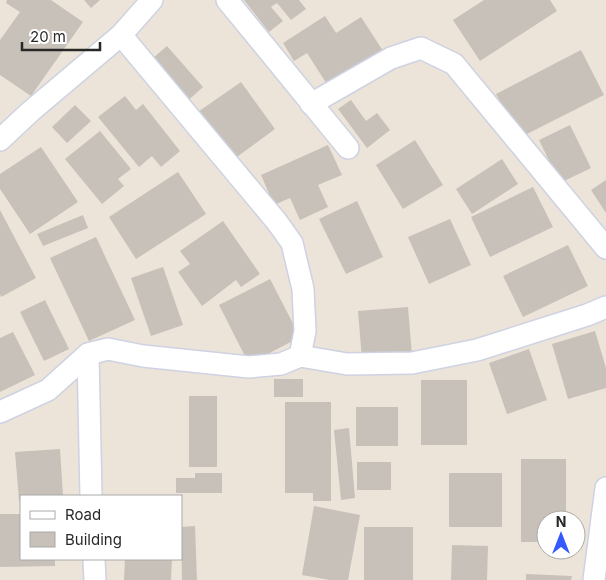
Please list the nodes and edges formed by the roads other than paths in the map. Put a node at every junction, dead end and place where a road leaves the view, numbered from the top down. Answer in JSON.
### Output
{"nodes":[{"id":1,"x":152,"y":0,"type":"edge"},
{"id":2,"x":226,"y":0,"type":"edge"},
{"id":3,"x":121,"y":34,"type":"junction"},
{"id":4,"x":311,"y":104,"type":"junction"},
{"id":5,"x":0,"y":140,"type":"edge"},
{"id":6,"x":348,"y":148,"type":"dead end"},
{"id":7,"x":606,"y":248,"type":"edge"},
{"id":8,"x":606,"y":306,"type":"edge"},
{"id":9,"x":88,"y":354,"type":"junction"},
{"id":10,"x":300,"y":356,"type":"junction"},
{"id":11,"x":0,"y":412,"type":"edge"},
{"id":12,"x":606,"y":488,"type":"edge"},
{"id":13,"x":91,"y":495,"type":"edge"},
{"id":14,"x":94,"y":560,"type":"edge"},
{"id":15,"x":95,"y":580,"type":"edge"},
{"id":16,"x":594,"y":580,"type":"edge"}],
"edges":[{"from":1,"to":3,"type":"street"},
{"from":2,"to":4,"type":"street"},
{"from":3,"to":5,"type":"street"},
{"from":3,"to":10,"type":"street"},
{"from":4,"to":6,"type":"street"},
{"from":4,"to":7,"type":"street"},
{"from":8,"to":10,"type":"street"},
{"from":9,"to":10,"type":"street"},
{"from":9,"to":11,"type":"street"},
{"from":9,"to":13,"type":"street"},
{"from":12,"to":16,"type":"street"},
{"from":14,"to":15,"type":"street"}]}
